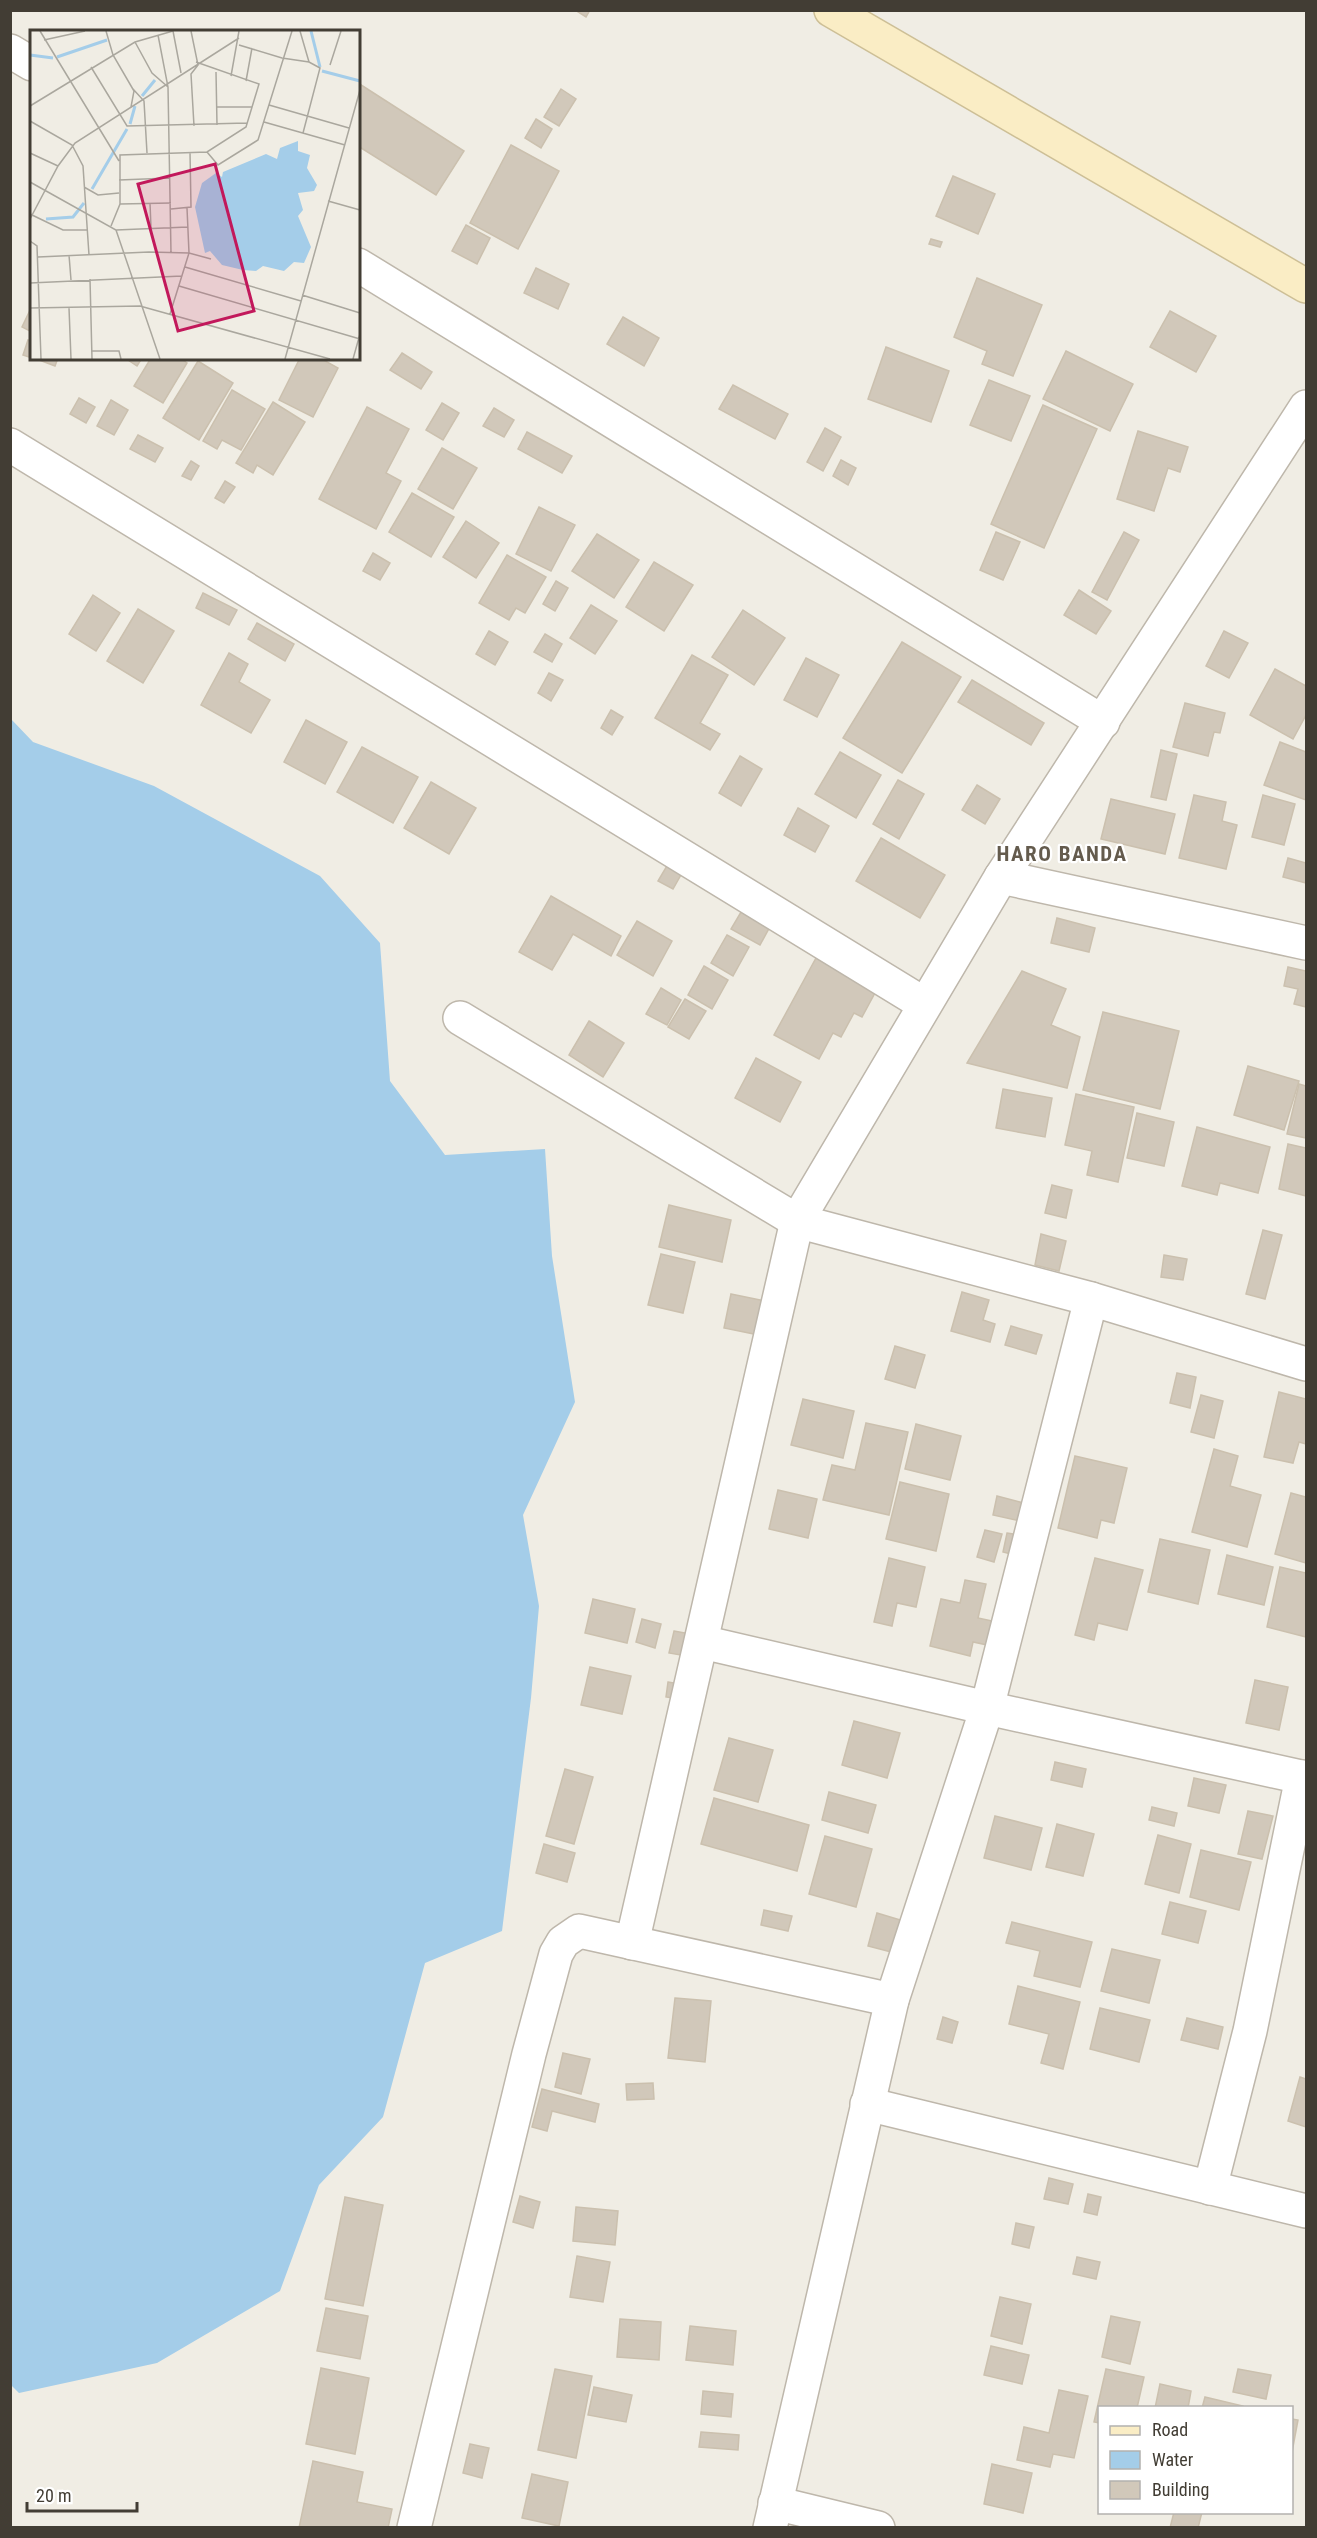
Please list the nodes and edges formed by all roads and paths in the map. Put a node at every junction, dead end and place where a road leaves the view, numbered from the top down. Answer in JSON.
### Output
{"nodes":[{"id":1,"x":831,"y":10,"type":"edge"},
{"id":2,"x":10,"y":51,"type":"edge"},
{"id":3,"x":30,"y":63,"type":"edge"},
{"id":4,"x":360,"y":266,"type":"edge"},
{"id":5,"x":1306,"y":286,"type":"edge"},
{"id":6,"x":1306,"y":407,"type":"edge"},
{"id":7,"x":10,"y":445,"type":"edge"},
{"id":8,"x":1103,"y":722,"type":"junction"},
{"id":9,"x":1001,"y":877,"type":"junction"},
{"id":10,"x":1306,"y":943,"type":"edge"},
{"id":11,"x":924,"y":1004,"type":"junction"},
{"id":12,"x":460,"y":1018,"type":"dead end"},
{"id":13,"x":796,"y":1221,"type":"junction"},
{"id":14,"x":1091,"y":1299,"type":"junction"},
{"id":15,"x":1306,"y":1364,"type":"edge"},
{"id":16,"x":702,"y":1642,"type":"junction"},
{"id":17,"x":987,"y":1708,"type":"junction"},
{"id":18,"x":1304,"y":1778,"type":"edge"},
{"id":19,"x":632,"y":1943,"type":"junction"},
{"id":20,"x":892,"y":2000,"type":"junction"},
{"id":21,"x":867,"y":2104,"type":"junction"},
{"id":22,"x":1210,"y":2188,"type":"junction"},
{"id":23,"x":1306,"y":2211,"type":"edge"},
{"id":24,"x":773,"y":2515,"type":"edge"},
{"id":25,"x":414,"y":2528,"type":"edge"},
{"id":26,"x":878,"y":2528,"type":"edge"}],
"edges":[{"from":1,"to":5,"type":"street"},
{"from":2,"to":3,"type":"street"},
{"from":4,"to":8,"type":"street"},
{"from":6,"to":8,"type":"street"},
{"from":7,"to":11,"type":"street"},
{"from":8,"to":9,"type":"street"},
{"from":9,"to":10,"type":"street"},
{"from":9,"to":11,"type":"street"},
{"from":11,"to":13,"type":"street"},
{"from":12,"to":13,"type":"street"},
{"from":13,"to":14,"type":"street"},
{"from":13,"to":16,"type":"street"},
{"from":14,"to":15,"type":"street"},
{"from":14,"to":17,"type":"street"},
{"from":16,"to":17,"type":"street"},
{"from":16,"to":19,"type":"street"},
{"from":17,"to":18,"type":"street"},
{"from":17,"to":20,"type":"street"},
{"from":18,"to":22,"type":"street"},
{"from":19,"to":20,"type":"street"},
{"from":19,"to":25,"type":"street"},
{"from":20,"to":21,"type":"street"},
{"from":21,"to":22,"type":"street"},
{"from":21,"to":24,"type":"street"},
{"from":22,"to":23,"type":"street"},
{"from":24,"to":26,"type":"street"}]}
